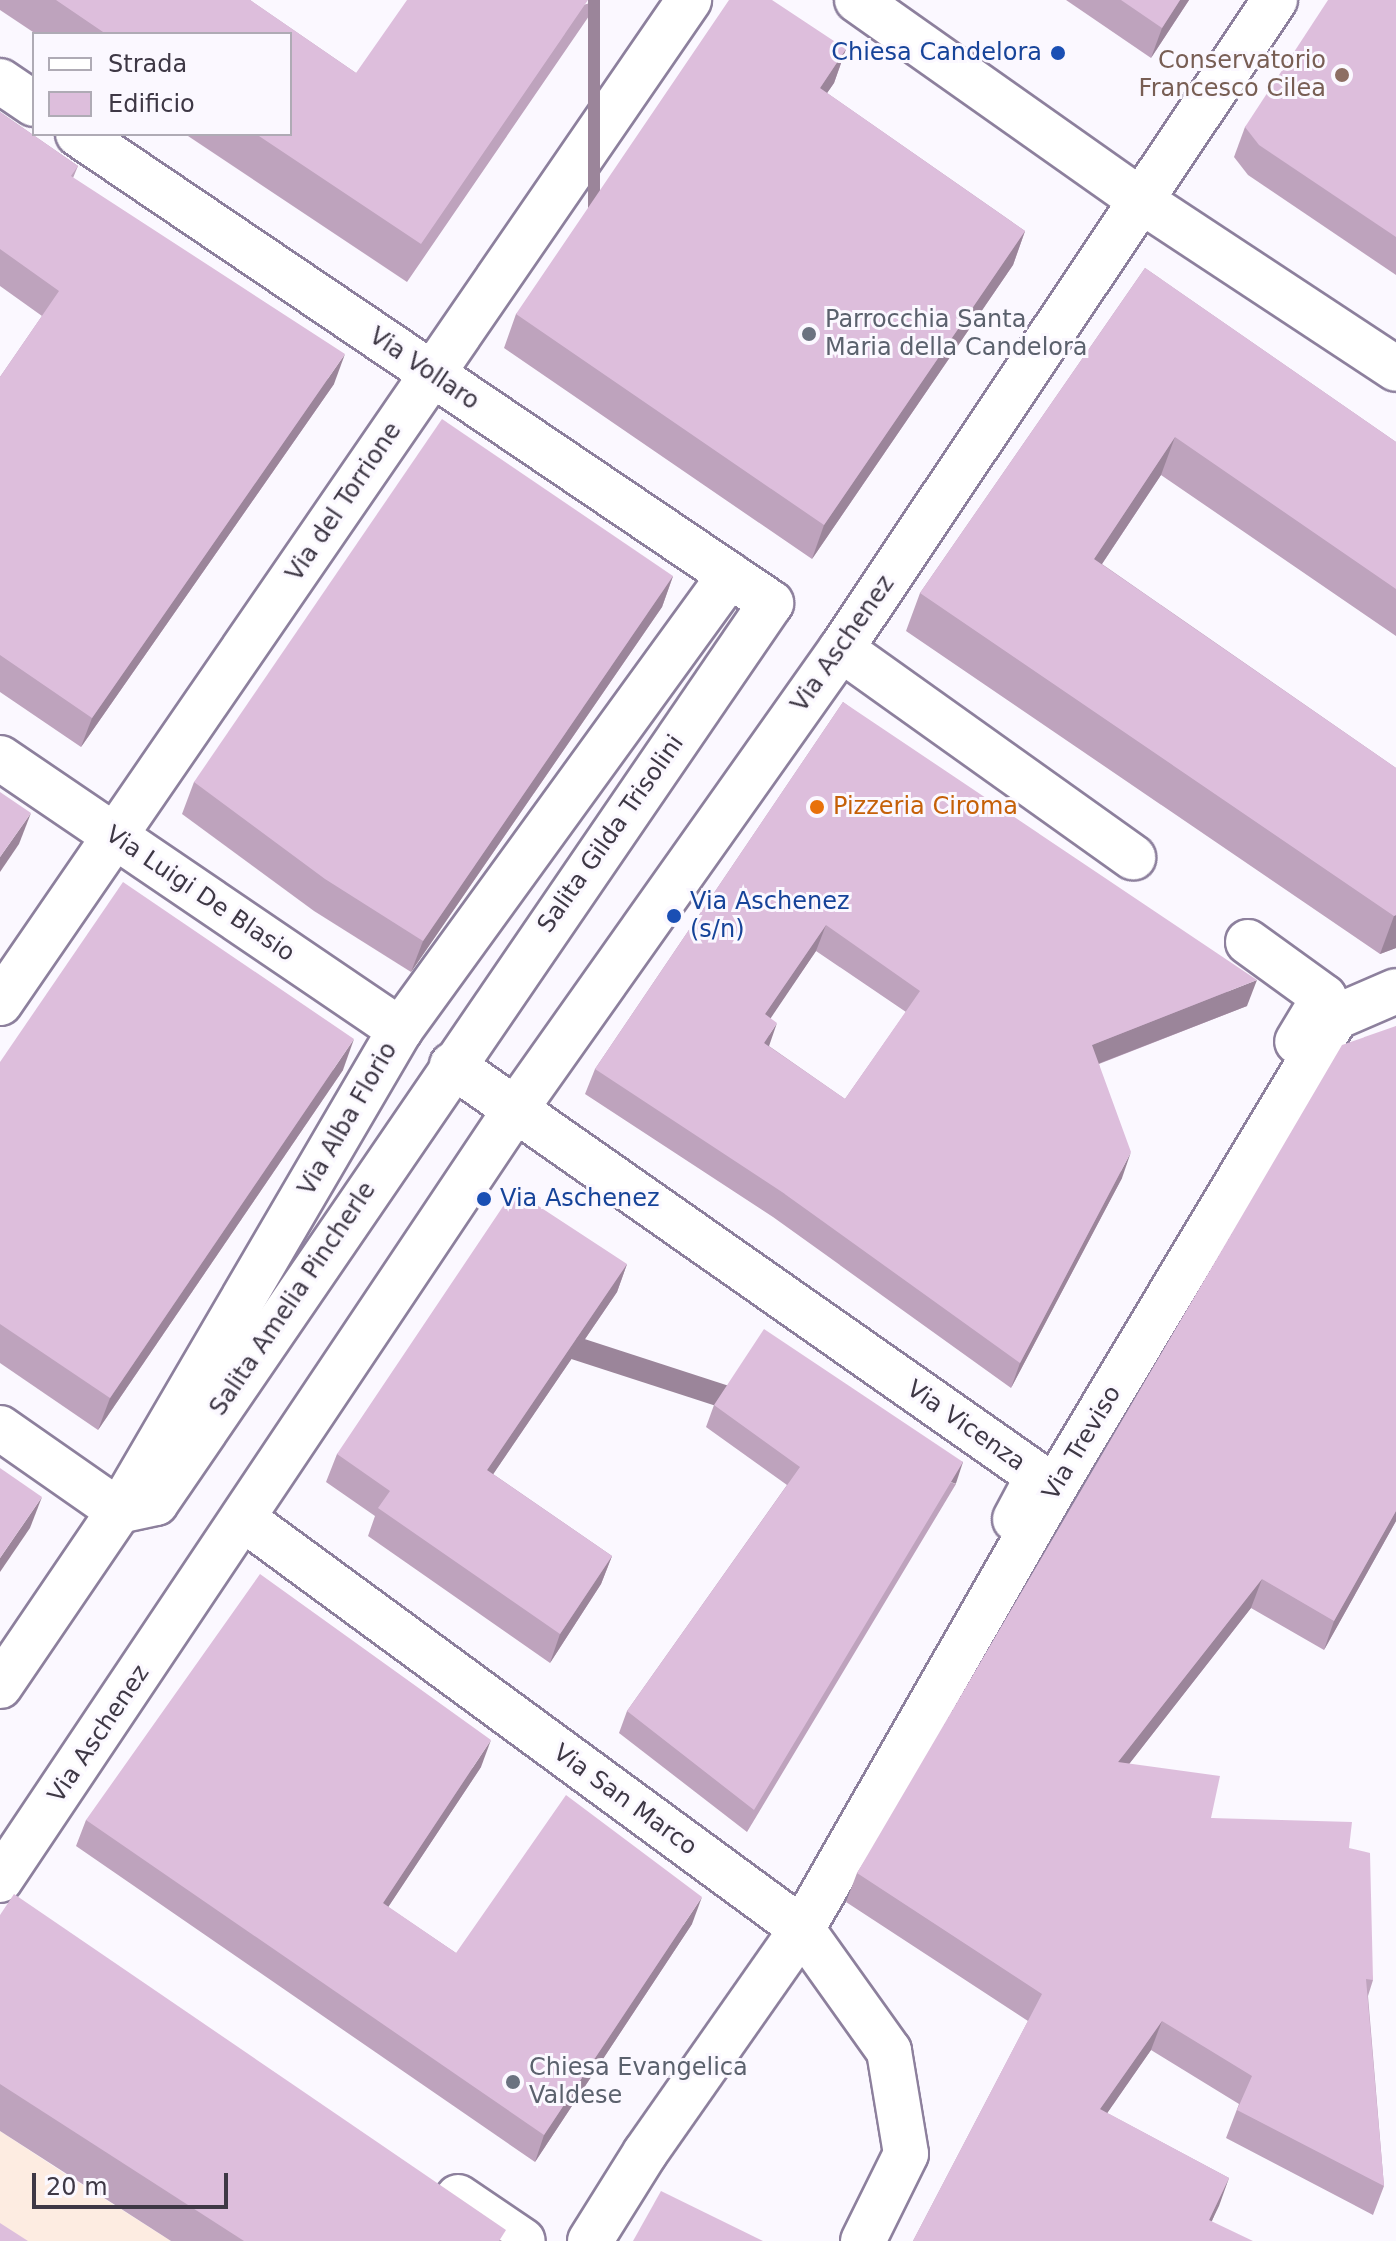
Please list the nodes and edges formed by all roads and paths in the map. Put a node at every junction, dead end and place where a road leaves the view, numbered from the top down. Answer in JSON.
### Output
{"nodes":[{"id":1,"x":689,"y":0,"type":"edge"},
{"id":2,"x":857,"y":0,"type":"edge"},
{"id":3,"x":1275,"y":0,"type":"edge"},
{"id":4,"x":0,"y":81,"type":"edge"},
{"id":5,"x":32,"y":103,"type":"edge"},
{"id":6,"x":81,"y":136,"type":"edge"},
{"id":7,"x":1143,"y":202,"type":"junction"},
{"id":8,"x":1396,"y":369,"type":"edge"},
{"id":9,"x":432,"y":374,"type":"junction"},
{"id":10,"x":730,"y":575,"type":"junction"},
{"id":11,"x":771,"y":603,"type":"joint"},
{"id":12,"x":841,"y":649,"type":"junction"},
{"id":13,"x":0,"y":758,"type":"edge"},
{"id":14,"x":115,"y":837,"type":"junction"},
{"id":15,"x":1133,"y":857,"type":"dead end"},
{"id":16,"x":1248,"y":942,"type":"dead end"},
{"id":17,"x":1396,"y":991,"type":"edge"},
{"id":18,"x":0,"y":1003,"type":"edge"},
{"id":19,"x":400,"y":1030,"type":"junction"},
{"id":20,"x":452,"y":1065,"type":"junction"},
{"id":21,"x":517,"y":1107,"type":"junction"},
{"id":22,"x":0,"y":1428,"type":"edge"},
{"id":23,"x":1038,"y":1476,"type":"junction"},
{"id":24,"x":119,"y":1511,"type":"junction"},
{"id":25,"x":245,"y":1520,"type":"junction"},
{"id":26,"x":0,"y":1686,"type":"edge"},
{"id":27,"x":9,"y":1894,"type":"edge"},
{"id":28,"x":802,"y":1929,"type":"junction"},
{"id":29,"x":418,"y":2171,"type":"edge"},
{"id":30,"x":523,"y":2241,"type":"edge"},
{"id":31,"x":590,"y":2241,"type":"edge"},
{"id":32,"x":864,"y":2241,"type":"edge"}],
"edges":[{"from":1,"to":9,"type":"street","name":"Via del Torrione"},
{"from":2,"to":7,"type":"street"},
{"from":3,"to":7,"type":"street","name":"Via Aschenez"},
{"from":4,"to":5,"type":"street"},
{"from":6,"to":9,"type":"street","name":"Via Vollaro"},
{"from":7,"to":8,"type":"street"},
{"from":7,"to":12,"type":"street","name":"Via Aschenez"},
{"from":9,"to":10,"type":"street","name":"Via Vollaro"},
{"from":9,"to":14,"type":"street","name":"Via del Torrione"},
{"from":10,"to":11,"type":"street","name":"Via Vollaro"},
{"from":10,"to":19,"type":"street","name":"Via Alba Florio"},
{"from":11,"to":20,"type":"street","name":"Salita Gilda Trisolini"},
{"from":12,"to":15,"type":"street"},
{"from":12,"to":21,"type":"street","name":"Via Aschenez"},
{"from":13,"to":14,"type":"street","name":"Via Luigi De Blasio"},
{"from":14,"to":18,"type":"street","name":"Via del Torrione"},
{"from":14,"to":19,"type":"street","name":"Via Luigi De Blasio"},
{"from":16,"to":23,"type":"street"},
{"from":17,"to":28,"type":"street","name":"Via Treviso"},
{"from":19,"to":24,"type":"street","name":"Via Alba Florio"},
{"from":20,"to":21,"type":"street","name":"Via Vicenza"},
{"from":20,"to":24,"type":"street","name":"Salita Amelia Pincherle"},
{"from":21,"to":23,"type":"street","name":"Via Vicenza"},
{"from":21,"to":25,"type":"street","name":"Via Aschenez"},
{"from":22,"to":24,"type":"street"},
{"from":23,"to":28,"type":"street","name":"Via Vicenza"},
{"from":24,"to":26,"type":"street","name":"Via Alba Florio"},
{"from":25,"to":27,"type":"street","name":"Via Aschenez"},
{"from":25,"to":28,"type":"street","name":"Via San Marco"},
{"from":28,"to":31,"type":"street"},
{"from":28,"to":32,"type":"street","name":"Via San Marco"},
{"from":29,"to":30,"type":"street"}]}
